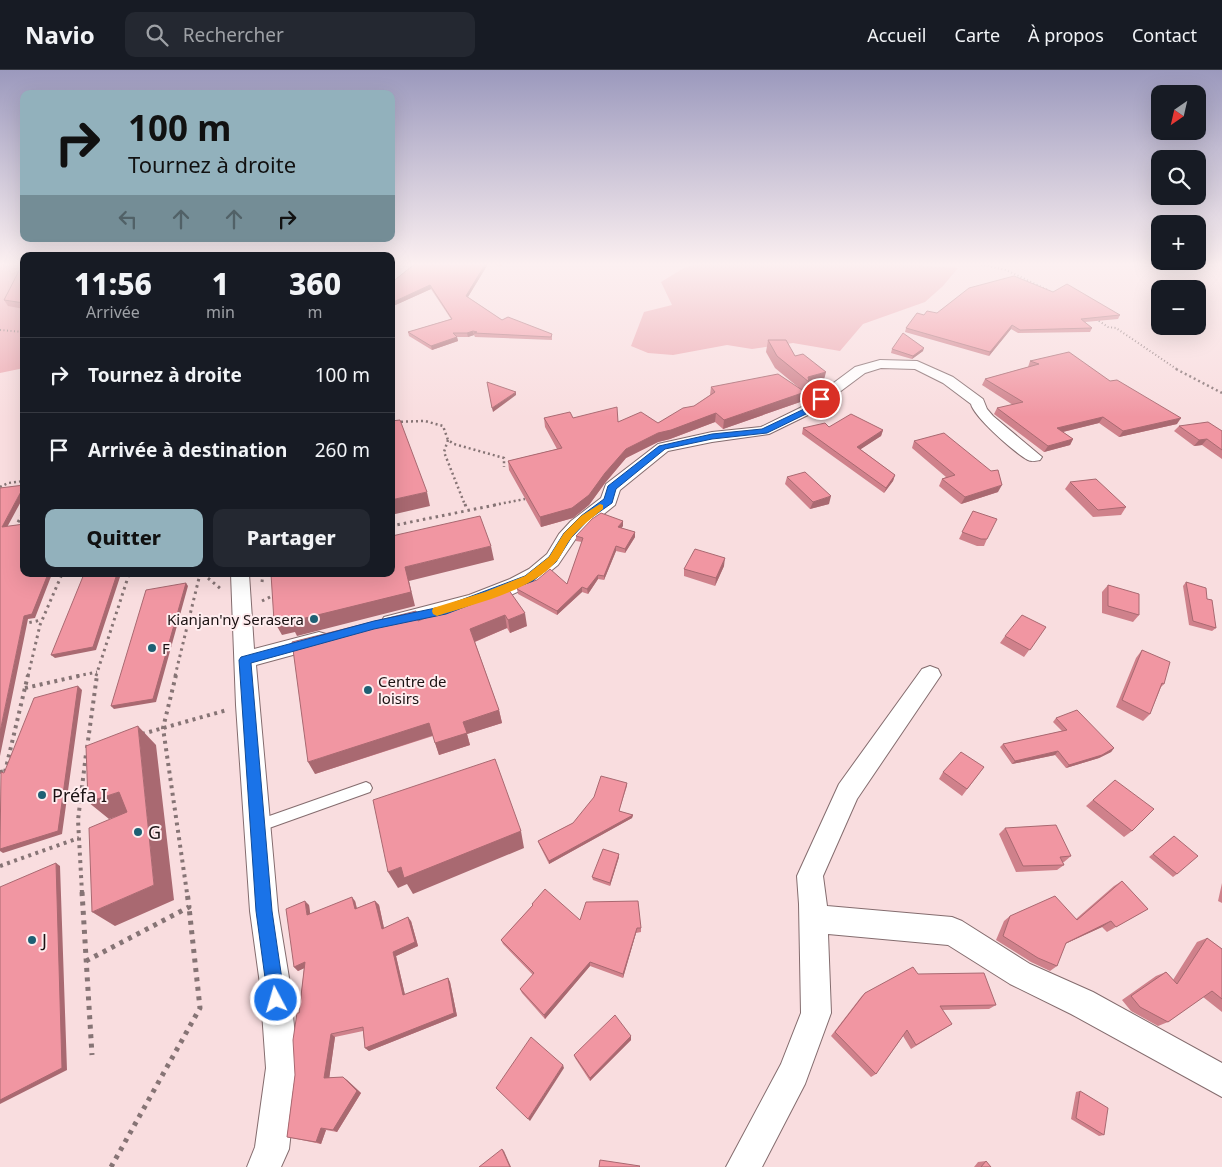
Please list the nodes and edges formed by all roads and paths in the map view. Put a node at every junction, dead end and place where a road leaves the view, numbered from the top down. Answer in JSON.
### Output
{"nodes":[{"id":1,"x":1091,"y":317,"type":"edge"},
{"id":2,"x":0,"y":330,"type":"edge"},
{"id":3,"x":20,"y":332,"type":"edge"},
{"id":4,"x":1222,"y":393,"type":"edge"},
{"id":5,"x":395,"y":422,"type":"edge"},
{"id":6,"x":448,"y":440,"type":"junction"},
{"id":7,"x":1034,"y":457,"type":"dead end"},
{"id":8,"x":504,"y":467,"type":"dead end"},
{"id":9,"x":20,"y":482,"type":"edge"},
{"id":10,"x":0,"y":487,"type":"edge"},
{"id":11,"x":525,"y":499,"type":"edge"},
{"id":12,"x":466,"y":507,"type":"dead end"},
{"id":13,"x":19,"y":520,"type":"edge"},
{"id":14,"x":395,"y":525,"type":"edge"},
{"id":15,"x":12,"y":534,"type":"edge"},
{"id":16,"x":61,"y":577,"type":"edge"},
{"id":17,"x":128,"y":577,"type":"edge"},
{"id":18,"x":199,"y":577,"type":"edge"},
{"id":19,"x":240,"y":577,"type":"edge"},
{"id":20,"x":42,"y":620,"type":"junction"},
{"id":21,"x":374,"y":625,"type":"edge"},
{"id":22,"x":17,"y":626,"type":"edge"},
{"id":23,"x":337,"y":635,"type":"edge"},
{"id":24,"x":245,"y":660,"type":"junction"},
{"id":25,"x":97,"y":672,"type":"junction"},
{"id":26,"x":930,"y":676,"type":"dead end"},
{"id":27,"x":25,"y":688,"type":"junction"},
{"id":28,"x":247,"y":704,"type":"junction"},
{"id":29,"x":163,"y":728,"type":"junction"},
{"id":30,"x":139,"y":734,"type":"edge"},
{"id":31,"x":96,"y":744,"type":"edge"},
{"id":32,"x":88,"y":746,"type":"junction"},
{"id":33,"x":2,"y":772,"type":"edge"},
{"id":34,"x":3,"y":779,"type":"edge"},
{"id":35,"x":366,"y":788,"type":"dead end"},
{"id":36,"x":257,"y":826,"type":"junction"},
{"id":37,"x":79,"y":838,"type":"junction"},
{"id":38,"x":0,"y":866,"type":"edge"},
{"id":39,"x":189,"y":908,"type":"junction"},
{"id":40,"x":813,"y":919,"type":"junction"},
{"id":41,"x":86,"y":961,"type":"junction"},
{"id":42,"x":92,"y":1055,"type":"dead end"},
{"id":43,"x":1222,"y":1081,"type":"edge"},
{"id":44,"x":111,"y":1167,"type":"edge"},
{"id":45,"x":264,"y":1167,"type":"edge"},
{"id":46,"x":743,"y":1167,"type":"edge"}],
"edges":[{"from":1,"to":4,"type":"path"},
{"from":2,"to":3,"type":"path"},
{"from":5,"to":6,"type":"path"},
{"from":6,"to":8,"type":"path"},
{"from":6,"to":12,"type":"path"},
{"from":7,"to":21,"type":"street"},
{"from":9,"to":10,"type":"path"},
{"from":11,"to":14,"type":"path"},
{"from":13,"to":15,"type":"path"},
{"from":16,"to":20,"type":"path"},
{"from":17,"to":25,"type":"path"},
{"from":18,"to":29,"type":"path"},
{"from":19,"to":24,"type":"street"},
{"from":20,"to":22,"type":"path"},
{"from":20,"to":27,"type":"path"},
{"from":23,"to":24,"type":"street"},
{"from":24,"to":28,"type":"street"},
{"from":25,"to":27,"type":"path"},
{"from":25,"to":32,"type":"path"},
{"from":26,"to":40,"type":"street"},
{"from":27,"to":33,"type":"path"},
{"from":28,"to":29,"type":"path"},
{"from":28,"to":36,"type":"street"},
{"from":29,"to":30,"type":"path"},
{"from":29,"to":39,"type":"path"},
{"from":31,"to":32,"type":"path"},
{"from":32,"to":37,"type":"path"},
{"from":33,"to":34,"type":"path"},
{"from":35,"to":36,"type":"lane"},
{"from":36,"to":45,"type":"street"},
{"from":37,"to":38,"type":"path"},
{"from":37,"to":41,"type":"path"},
{"from":39,"to":41,"type":"path"},
{"from":39,"to":44,"type":"path"},
{"from":40,"to":43,"type":"street"},
{"from":40,"to":46,"type":"street"},
{"from":41,"to":42,"type":"path"}]}
